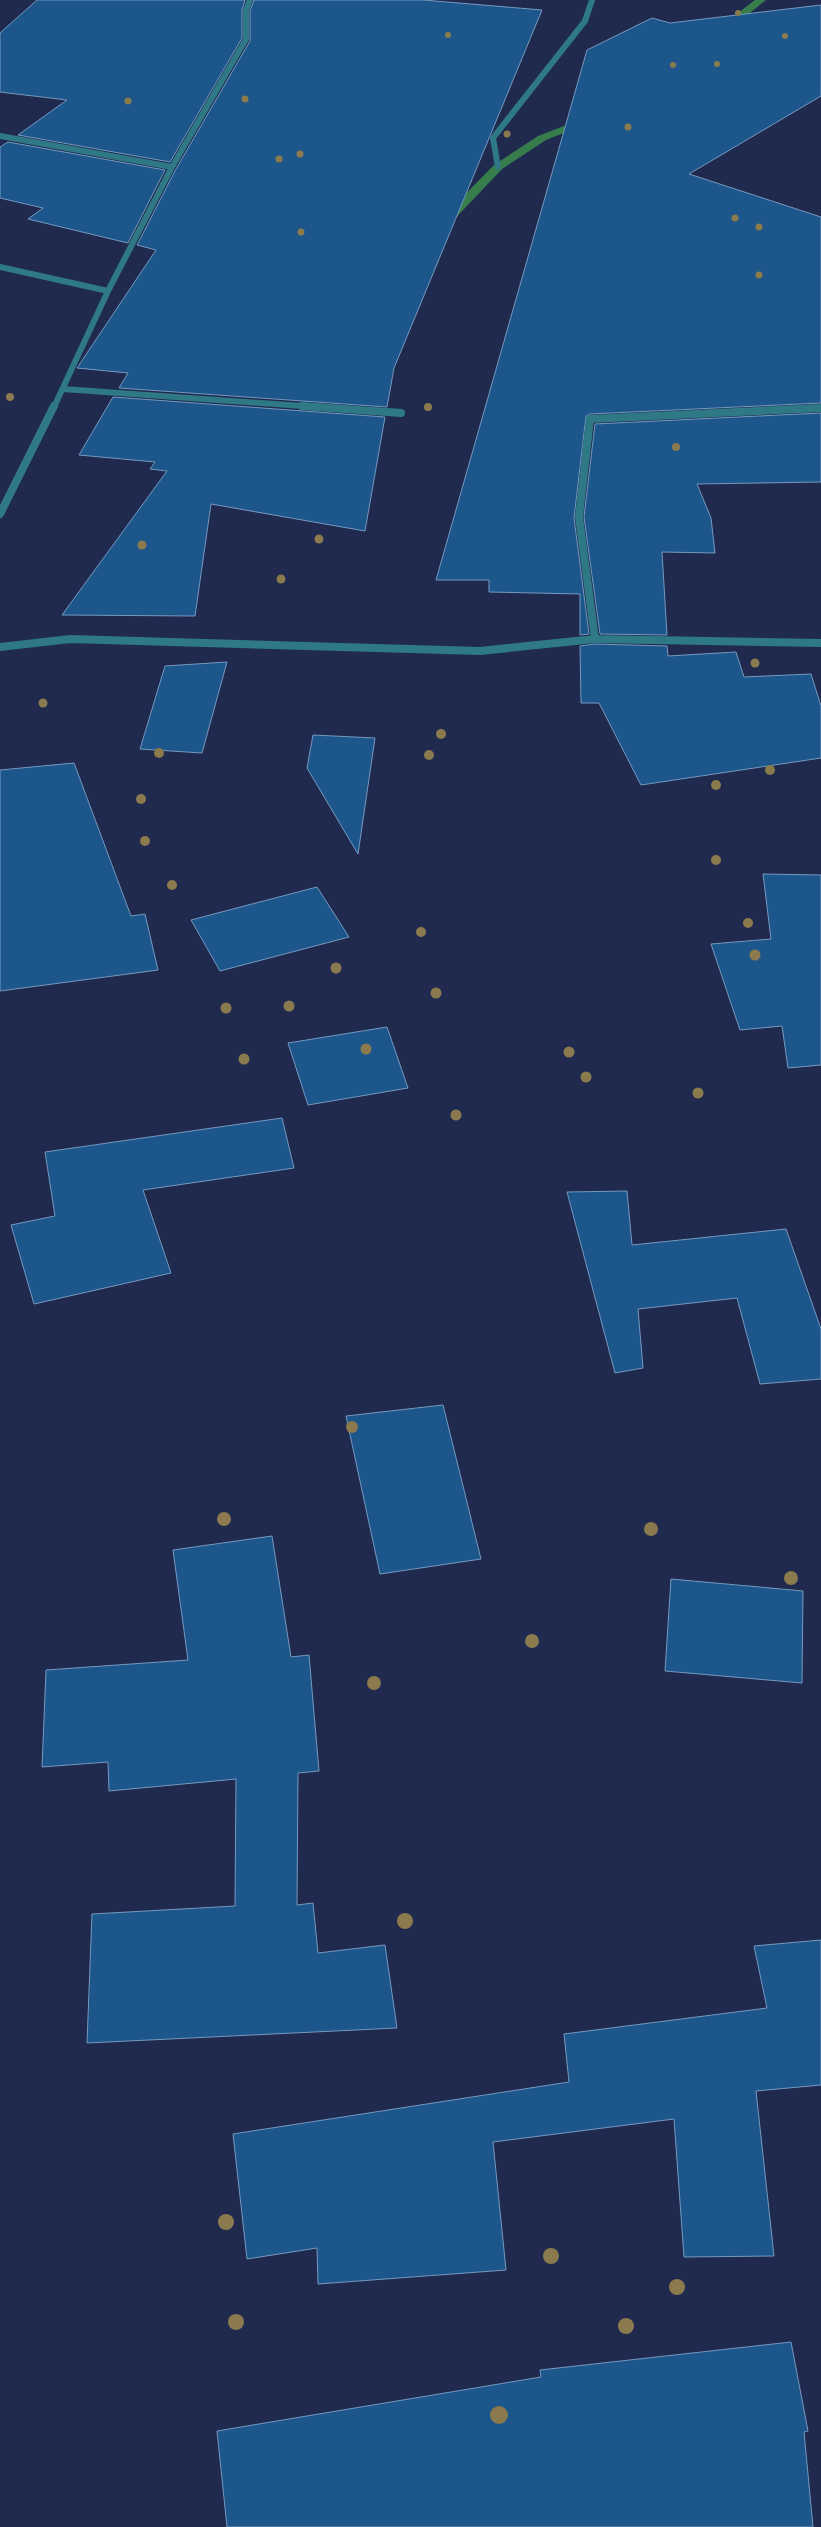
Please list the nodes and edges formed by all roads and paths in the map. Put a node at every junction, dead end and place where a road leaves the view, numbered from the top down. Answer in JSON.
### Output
{"nodes":[{"id":1,"x":250,"y":0,"type":"edge"},
{"id":2,"x":592,"y":0,"type":"edge"},
{"id":3,"x":0,"y":136,"type":"edge"},
{"id":4,"x":172,"y":167,"type":"junction"},
{"id":5,"x":498,"y":167,"type":"dead end"},
{"id":6,"x":0,"y":267,"type":"edge"},
{"id":7,"x":108,"y":291,"type":"junction"},
{"id":8,"x":63,"y":389,"type":"junction"},
{"id":9,"x":821,"y":408,"type":"edge"},
{"id":10,"x":401,"y":413,"type":"dead end"},
{"id":11,"x":0,"y":514,"type":"edge"},
{"id":12,"x":595,"y":639,"type":"junction"},
{"id":13,"x":821,"y":643,"type":"edge"},
{"id":14,"x":0,"y":647,"type":"edge"}],
"edges":[{"from":1,"to":4,"type":"street"},
{"from":2,"to":5,"type":"street"},
{"from":3,"to":4,"type":"street"},
{"from":4,"to":7,"type":"street"},
{"from":6,"to":7,"type":"street"},
{"from":7,"to":8,"type":"street"},
{"from":8,"to":10,"type":"street"},
{"from":8,"to":11,"type":"street"},
{"from":9,"to":12,"type":"street"},
{"from":12,"to":13,"type":"street"},
{"from":12,"to":14,"type":"street"}]}
